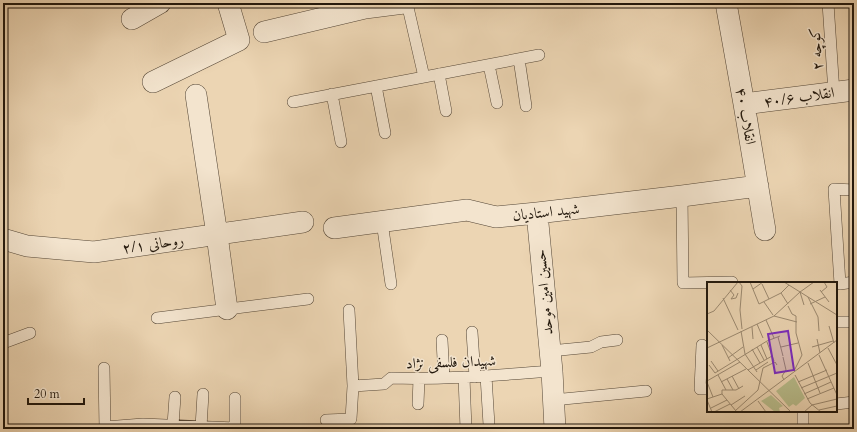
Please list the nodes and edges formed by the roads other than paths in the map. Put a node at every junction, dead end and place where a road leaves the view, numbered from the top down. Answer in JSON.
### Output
{"nodes":[{"id":1,"x":160,"y":3,"type":"edge"},
{"id":2,"x":228,"y":3,"type":"edge"},
{"id":3,"x":404,"y":3,"type":"edge"},
{"id":4,"x":407,"y":3,"type":"edge"},
{"id":5,"x":726,"y":3,"type":"edge"},
{"id":6,"x":828,"y":3,"type":"edge"},
{"id":7,"x":365,"y":5,"type":"edge"},
{"id":8,"x":132,"y":19,"type":"dead end"},
{"id":9,"x":264,"y":32,"type":"dead end"},
{"id":10,"x":539,"y":55,"type":"dead end"},
{"id":11,"x":519,"y":59,"type":"junction"},
{"id":12,"x":489,"y":65,"type":"junction"},
{"id":13,"x":439,"y":74,"type":"junction"},
{"id":14,"x":424,"y":77,"type":"junction"},
{"id":15,"x":153,"y":82,"type":"dead end"},
{"id":16,"x":376,"y":86,"type":"junction"},
{"id":17,"x":854,"y":90,"type":"edge"},
{"id":18,"x":834,"y":93,"type":"junction"},
{"id":19,"x":332,"y":94,"type":"junction"},
{"id":20,"x":196,"y":95,"type":"dead end"},
{"id":21,"x":293,"y":102,"type":"dead end"},
{"id":22,"x":497,"y":103,"type":"dead end"},
{"id":23,"x":744,"y":104,"type":"junction"},
{"id":24,"x":526,"y":106,"type":"dead end"},
{"id":25,"x":446,"y":111,"type":"dead end"},
{"id":26,"x":385,"y":134,"type":"dead end"},
{"id":27,"x":341,"y":142,"type":"dead end"},
{"id":28,"x":758,"y":186,"type":"junction"},
{"id":29,"x":854,"y":190,"type":"edge"},
{"id":30,"x":682,"y":196,"type":"junction"},
{"id":31,"x":537,"y":213,"type":"junction"},
{"id":32,"x":303,"y":222,"type":"dead end"},
{"id":33,"x":382,"y":222,"type":"junction"},
{"id":34,"x":334,"y":228,"type":"dead end"},
{"id":35,"x":765,"y":230,"type":"dead end"},
{"id":36,"x":218,"y":235,"type":"junction"},
{"id":37,"x":3,"y":239,"type":"edge"},
{"id":38,"x":854,"y":282,"type":"edge"},
{"id":39,"x":707,"y":283,"type":"edge"},
{"id":40,"x":391,"y":284,"type":"dead end"},
{"id":41,"x":308,"y":299,"type":"dead end"},
{"id":42,"x":227,"y":309,"type":"junction"},
{"id":43,"x":349,"y":310,"type":"dead end"},
{"id":44,"x":157,"y":318,"type":"dead end"},
{"id":45,"x":837,"y":322,"type":"edge"},
{"id":46,"x":854,"y":322,"type":"edge"},
{"id":47,"x":472,"y":332,"type":"dead end"},
{"id":48,"x":30,"y":333,"type":"dead end"},
{"id":49,"x":442,"y":340,"type":"dead end"},
{"id":50,"x":617,"y":340,"type":"dead end"},
{"id":51,"x":3,"y":343,"type":"edge"},
{"id":52,"x":702,"y":345,"type":"dead end"},
{"id":53,"x":550,"y":351,"type":"junction"},
{"id":54,"x":104,"y":368,"type":"dead end"},
{"id":55,"x":552,"y":371,"type":"junction"},
{"id":56,"x":480,"y":376,"type":"junction"},
{"id":57,"x":464,"y":377,"type":"junction"},
{"id":58,"x":444,"y":378,"type":"junction"},
{"id":59,"x":419,"y":379,"type":"junction"},
{"id":60,"x":353,"y":386,"type":"junction"},
{"id":61,"x":704,"y":389,"type":"edge"},
{"id":62,"x":646,"y":391,"type":"dead end"},
{"id":63,"x":203,"y":394,"type":"dead end"},
{"id":64,"x":175,"y":397,"type":"dead end"},
{"id":65,"x":235,"y":398,"type":"dead end"},
{"id":66,"x":553,"y":400,"type":"junction"},
{"id":67,"x":854,"y":402,"type":"edge"},
{"id":68,"x":418,"y":404,"type":"dead end"},
{"id":69,"x":837,"y":404,"type":"edge"},
{"id":70,"x":803,"y":412,"type":"edge"},
{"id":71,"x":326,"y":420,"type":"dead end"},
{"id":72,"x":173,"y":425,"type":"junction"},
{"id":73,"x":489,"y":425,"type":"dead end"},
{"id":74,"x":201,"y":427,"type":"junction"},
{"id":75,"x":105,"y":428,"type":"edge"},
{"id":76,"x":235,"y":429,"type":"edge"},
{"id":77,"x":466,"y":429,"type":"edge"},
{"id":78,"x":555,"y":429,"type":"edge"},
{"id":79,"x":803,"y":429,"type":"edge"}],
"edges":[{"from":1,"to":8,"type":"street"},
{"from":2,"to":15,"type":"street"},
{"from":3,"to":7,"type":"street"},
{"from":4,"to":14,"type":"lane"},
{"from":5,"to":23,"type":"street","name":"انقلاب ۴۰"},
{"from":6,"to":18,"type":"lane","name":"کوچه ۲"},
{"from":7,"to":9,"type":"street"},
{"from":10,"to":11,"type":"lane"},
{"from":11,"to":12,"type":"lane"},
{"from":11,"to":24,"type":"lane"},
{"from":12,"to":13,"type":"lane"},
{"from":12,"to":22,"type":"lane"},
{"from":13,"to":14,"type":"lane"},
{"from":13,"to":25,"type":"lane"},
{"from":14,"to":16,"type":"lane"},
{"from":16,"to":19,"type":"lane"},
{"from":16,"to":26,"type":"lane"},
{"from":17,"to":18,"type":"street","name":"انقلاب ۴۰/۶"},
{"from":18,"to":23,"type":"street","name":"انقلاب ۴۰/۶"},
{"from":19,"to":21,"type":"lane"},
{"from":19,"to":27,"type":"lane"},
{"from":20,"to":36,"type":"street"},
{"from":23,"to":28,"type":"street","name":"انقلاب ۴۰"},
{"from":28,"to":30,"type":"street","name":"شهید استادیان"},
{"from":28,"to":35,"type":"street","name":"انقلاب ۴۰"},
{"from":29,"to":38,"type":"lane"},
{"from":30,"to":31,"type":"street","name":"شهید استادیان"},
{"from":30,"to":39,"type":"lane"},
{"from":31,"to":33,"type":"street","name":"شهید استادیان"},
{"from":31,"to":53,"type":"street","name":"حسین امین موحد"},
{"from":32,"to":36,"type":"street","name":"روحانی ۲/۱"},
{"from":33,"to":34,"type":"street","name":"شهید استادیان"},
{"from":33,"to":40,"type":"lane"},
{"from":36,"to":37,"type":"street","name":"روحانی ۲/۱"},
{"from":36,"to":42,"type":"street"},
{"from":41,"to":42,"type":"lane"},
{"from":42,"to":44,"type":"lane"},
{"from":43,"to":60,"type":"lane"},
{"from":45,"to":46,"type":"lane"},
{"from":47,"to":56,"type":"lane"},
{"from":48,"to":51,"type":"lane"},
{"from":49,"to":58,"type":"lane"},
{"from":50,"to":53,"type":"lane"},
{"from":52,"to":61,"type":"lane"},
{"from":53,"to":55,"type":"street","name":"حسین امین موحد"},
{"from":54,"to":75,"type":"lane"},
{"from":55,"to":56,"type":"lane","name":"شهیدان فلسفی نژاد"},
{"from":55,"to":66,"type":"street","name":"حسین امین موحد"},
{"from":56,"to":57,"type":"lane","name":"شهیدان فلسفی نژاد"},
{"from":56,"to":73,"type":"lane"},
{"from":57,"to":58,"type":"lane","name":"شهیدان فلسفی نژاد"},
{"from":57,"to":77,"type":"lane"},
{"from":58,"to":59,"type":"lane","name":"شهیدان فلسفی نژاد"},
{"from":59,"to":60,"type":"lane","name":"شهیدان فلسفی نژاد"},
{"from":59,"to":68,"type":"lane"},
{"from":60,"to":71,"type":"lane"},
{"from":62,"to":66,"type":"lane"},
{"from":63,"to":74,"type":"lane"},
{"from":64,"to":72,"type":"lane"},
{"from":65,"to":76,"type":"lane"},
{"from":66,"to":78,"type":"street","name":"حسین امین موحد"},
{"from":67,"to":69,"type":"lane"},
{"from":70,"to":79,"type":"lane"},
{"from":72,"to":74,"type":"lane"},
{"from":72,"to":75,"type":"lane"},
{"from":74,"to":76,"type":"lane"}]}
